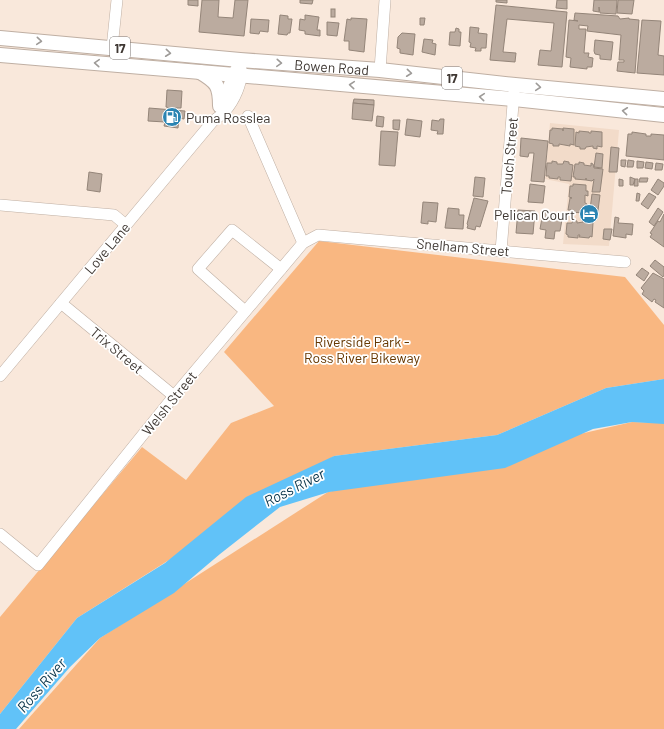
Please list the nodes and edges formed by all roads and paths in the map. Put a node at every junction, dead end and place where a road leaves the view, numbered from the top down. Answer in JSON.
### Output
{"nodes":[{"id":1,"x":117,"y":0,"type":"edge"},
{"id":2,"x":385,"y":0,"type":"edge"},
{"id":3,"x":0,"y":38,"type":"edge"},
{"id":4,"x":112,"y":48,"type":"junction"},
{"id":5,"x":0,"y":55,"type":"edge"},
{"id":6,"x":240,"y":60,"type":"junction"},
{"id":7,"x":380,"y":70,"type":"junction"},
{"id":8,"x":199,"y":71,"type":"junction"},
{"id":9,"x":238,"y":75,"type":"junction"},
{"id":10,"x":515,"y":85,"type":"junction"},
{"id":11,"x":664,"y":99,"type":"edge"},
{"id":12,"x":514,"y":100,"type":"junction"},
{"id":13,"x":220,"y":106,"type":"junction"},
{"id":14,"x":664,"y":115,"type":"edge"},
{"id":15,"x":248,"y":116,"type":"dead end"},
{"id":16,"x":213,"y":121,"type":"junction"},
{"id":17,"x":0,"y":205,"type":"edge"},
{"id":18,"x":126,"y":225,"type":"junction"},
{"id":19,"x":303,"y":243,"type":"junction"},
{"id":20,"x":501,"y":251,"type":"junction"},
{"id":21,"x":625,"y":262,"type":"dead end"},
{"id":22,"x":281,"y":269,"type":"junction"},
{"id":23,"x":61,"y":303,"type":"junction"},
{"id":24,"x":245,"y":311,"type":"junction"},
{"id":25,"x":0,"y":375,"type":"edge"},
{"id":26,"x":174,"y":396,"type":"junction"},
{"id":27,"x":0,"y":534,"type":"edge"}],
"edges":[{"from":1,"to":4,"type":"street"},
{"from":2,"to":7,"type":"street"},
{"from":3,"to":4,"type":"main road","name":"Bowen Road","number":"17","one_way":true},
{"from":4,"to":6,"type":"main road","name":"Bowen Road","number":"17","one_way":true},
{"from":8,"to":5,"type":"main road","name":"Bowen Road","number":"17","one_way":true},
{"from":6,"to":7,"type":"main road","name":"Bowen Road","number":"17","one_way":true},
{"from":6,"to":9,"type":"street","name":"Love Lane"},
{"from":7,"to":10,"type":"main road","name":"Bowen Road","number":"17","one_way":true},
{"from":8,"to":9,"type":"main road","name":"Bowen Road","number":"17"},
{"from":8,"to":13,"type":"main road"},
{"from":12,"to":9,"type":"main road","name":"Bowen Road","number":"17","one_way":true},
{"from":9,"to":13,"type":"street","name":"Love Lane"},
{"from":9,"to":16,"type":"street","name":"Love Lane"},
{"from":10,"to":11,"type":"main road","name":"Bowen Road","number":"17","one_way":true},
{"from":10,"to":12,"type":"street","name":"Touch Street"},
{"from":14,"to":12,"type":"main road","name":"Bowen Road","number":"17","one_way":true},
{"from":12,"to":20,"type":"street","name":"Touch Street"},
{"from":13,"to":16,"type":"street","name":"Love Lane"},
{"from":15,"to":19,"type":"street"},
{"from":16,"to":18,"type":"street","name":"Love Lane"},
{"from":17,"to":18,"type":"street"},
{"from":18,"to":23,"type":"street","name":"Love Lane"},
{"from":19,"to":20,"type":"street","name":"Snelham Street"},
{"from":19,"to":22,"type":"street","name":"Welsh Street"},
{"from":20,"to":21,"type":"street","name":"Snelham Street"},
{"from":22,"to":24,"type":"street","name":"Welsh Street"},
{"from":22,"to":24,"type":"street"},
{"from":23,"to":25,"type":"street","name":"Love Lane"},
{"from":23,"to":26,"type":"street","name":"Trix Street"},
{"from":24,"to":26,"type":"street","name":"Welsh Street"},
{"from":26,"to":27,"type":"street","name":"Welsh Street"}]}
